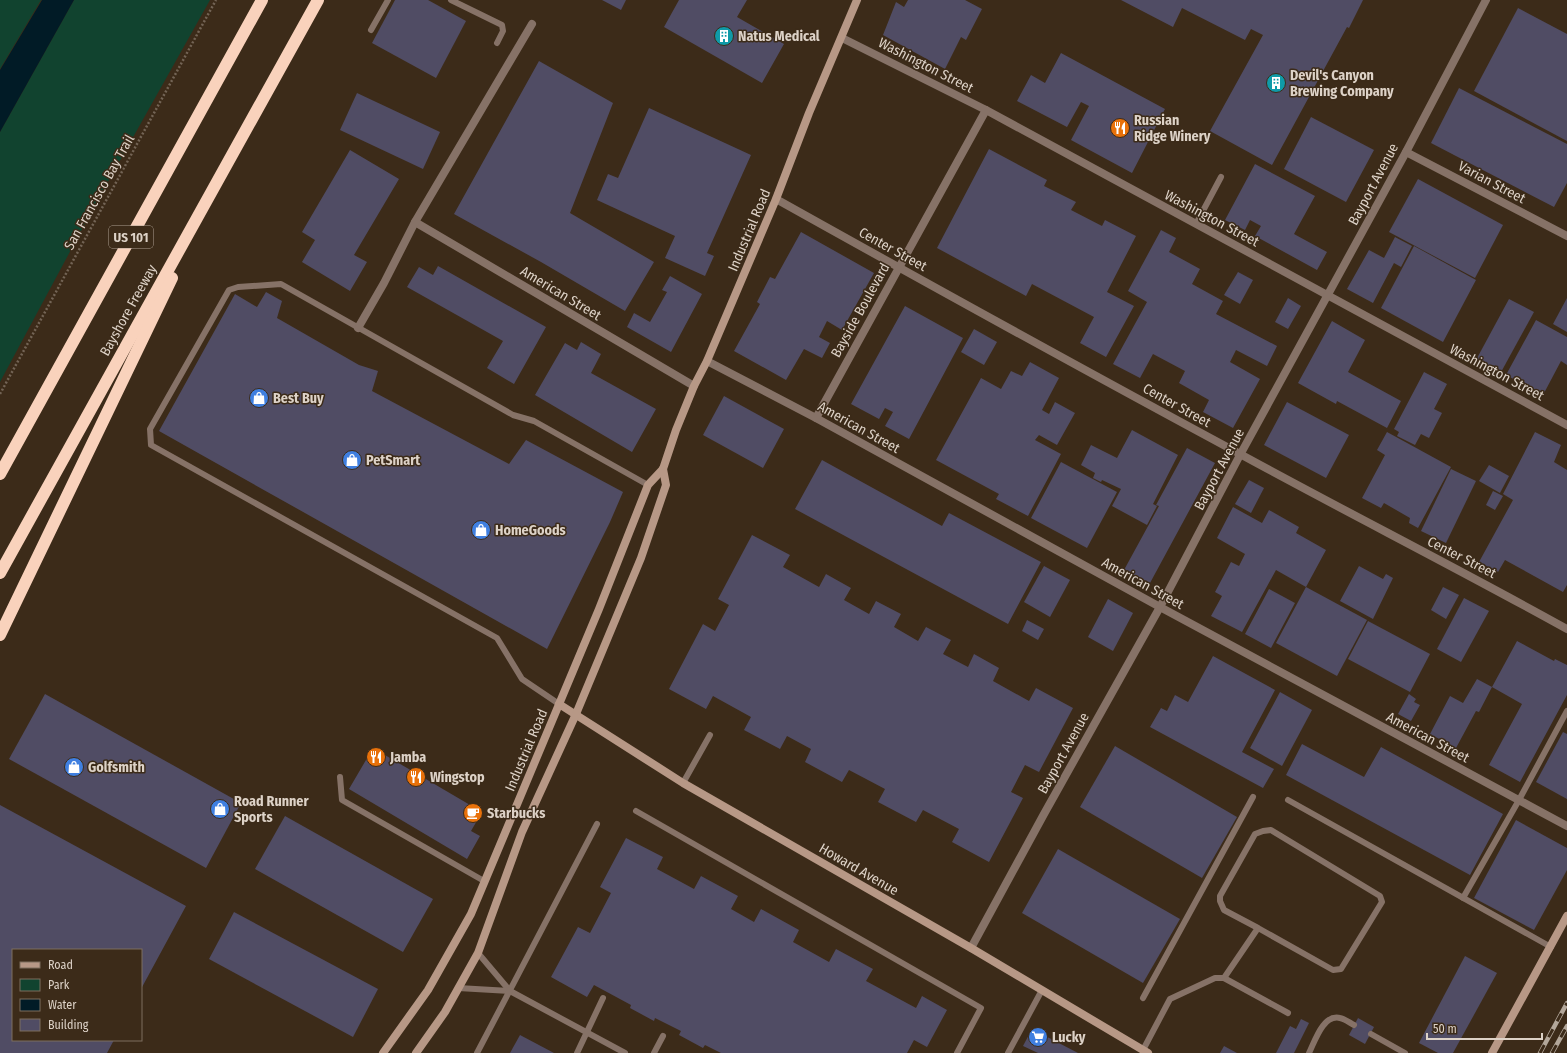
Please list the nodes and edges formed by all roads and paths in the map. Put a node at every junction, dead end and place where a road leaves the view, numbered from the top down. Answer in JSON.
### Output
{"nodes":[{"id":1,"x":216,"y":0,"type":"edge"},
{"id":2,"x":262,"y":0,"type":"edge"},
{"id":3,"x":318,"y":0,"type":"edge"},
{"id":4,"x":388,"y":0,"type":"edge"},
{"id":5,"x":451,"y":0,"type":"edge"},
{"id":6,"x":857,"y":0,"type":"edge"},
{"id":7,"x":1486,"y":0,"type":"edge"},
{"id":8,"x":532,"y":24,"type":"dead end"},
{"id":9,"x":371,"y":30,"type":"dead end"},
{"id":10,"x":842,"y":38,"type":"junction"},
{"id":11,"x":497,"y":42,"type":"dead end"},
{"id":12,"x":986,"y":110,"type":"junction"},
{"id":13,"x":1406,"y":152,"type":"junction"},
{"id":14,"x":227,"y":162,"type":"junction"},
{"id":15,"x":1221,"y":177,"type":"dead end"},
{"id":16,"x":776,"y":198,"type":"junction"},
{"id":17,"x":415,"y":222,"type":"junction"},
{"id":18,"x":1196,"y":224,"type":"junction"},
{"id":19,"x":1567,"y":236,"type":"edge"},
{"id":20,"x":899,"y":267,"type":"junction"},
{"id":21,"x":1328,"y":295,"type":"junction"},
{"id":22,"x":358,"y":328,"type":"junction"},
{"id":23,"x":707,"y":361,"type":"junction"},
{"id":24,"x":694,"y":386,"type":"junction"},
{"id":25,"x":0,"y":394,"type":"edge"},
{"id":26,"x":816,"y":418,"type":"junction"},
{"id":27,"x":1567,"y":425,"type":"edge"},
{"id":28,"x":1240,"y":455,"type":"junction"},
{"id":29,"x":663,"y":469,"type":"junction"},
{"id":30,"x":0,"y":474,"type":"edge"},
{"id":31,"x":648,"y":485,"type":"junction"},
{"id":32,"x":0,"y":573,"type":"edge"},
{"id":33,"x":1160,"y":608,"type":"junction"},
{"id":34,"x":1567,"y":629,"type":"edge"},
{"id":35,"x":0,"y":635,"type":"edge"},
{"id":36,"x":559,"y":704,"type":"junction"},
{"id":37,"x":1567,"y":711,"type":"edge"},
{"id":38,"x":576,"y":714,"type":"junction"},
{"id":39,"x":710,"y":735,"type":"dead end"},
{"id":40,"x":340,"y":777,"type":"dead end"},
{"id":41,"x":683,"y":783,"type":"junction"},
{"id":42,"x":1253,"y":797,"type":"dead end"},
{"id":43,"x":1288,"y":800,"type":"dead end"},
{"id":44,"x":1519,"y":800,"type":"junction"},
{"id":45,"x":636,"y":811,"type":"dead end"},
{"id":46,"x":597,"y":824,"type":"dead end"},
{"id":47,"x":1567,"y":826,"type":"edge"},
{"id":48,"x":484,"y":881,"type":"junction"},
{"id":49,"x":1463,"y":898,"type":"junction"},
{"id":50,"x":1567,"y":916,"type":"edge"},
{"id":51,"x":1258,"y":928,"type":"junction"},
{"id":52,"x":1551,"y":947,"type":"junction"},
{"id":53,"x":971,"y":948,"type":"junction"},
{"id":54,"x":478,"y":953,"type":"junction"},
{"id":55,"x":1224,"y":978,"type":"junction"},
{"id":56,"x":458,"y":988,"type":"junction"},
{"id":57,"x":1042,"y":990,"type":"junction"},
{"id":58,"x":510,"y":991,"type":"junction"},
{"id":59,"x":603,"y":998,"type":"dead end"},
{"id":60,"x":1143,"y":998,"type":"dead end"},
{"id":61,"x":1288,"y":1012,"type":"dead end"},
{"id":62,"x":1354,"y":1025,"type":"dead end"},
{"id":63,"x":587,"y":1032,"type":"junction"},
{"id":64,"x":1371,"y":1034,"type":"dead end"},
{"id":65,"x":663,"y":1036,"type":"dead end"},
{"id":66,"x":1146,"y":1051,"type":"edge"},
{"id":67,"x":383,"y":1053,"type":"edge"},
{"id":68,"x":416,"y":1053,"type":"edge"},
{"id":69,"x":477,"y":1053,"type":"edge"},
{"id":70,"x":577,"y":1053,"type":"edge"},
{"id":71,"x":625,"y":1053,"type":"edge"},
{"id":72,"x":654,"y":1053,"type":"edge"},
{"id":73,"x":957,"y":1053,"type":"edge"},
{"id":74,"x":1008,"y":1053,"type":"edge"},
{"id":75,"x":1309,"y":1053,"type":"edge"},
{"id":76,"x":1405,"y":1053,"type":"edge"},
{"id":77,"x":1492,"y":1053,"type":"edge"}],
"edges":[{"from":1,"to":25,"type":"path","name":"San Francisco Bay Trail"},
{"from":2,"to":30,"type":"highway","number":"US 101"},
{"from":3,"to":14,"type":"highway","name":"Bayshore Freeway"},
{"from":4,"to":9,"type":"lane"},
{"from":5,"to":11,"type":"lane"},
{"from":6,"to":10,"type":"main road","name":"Industrial Road"},
{"from":7,"to":13,"type":"street","name":"Bayport Avenue"},
{"from":8,"to":17,"type":"street"},
{"from":10,"to":12,"type":"street","name":"Washington Street"},
{"from":10,"to":16,"type":"main road","name":"Industrial Road"},
{"from":12,"to":18,"type":"street","name":"Washington Street"},
{"from":12,"to":20,"type":"street","name":"Bayside Boulevard"},
{"from":13,"to":19,"type":"street","name":"Varian Street"},
{"from":13,"to":21,"type":"street","name":"Bayport Avenue"},
{"from":14,"to":32,"type":"highway","name":"Bayshore Freeway"},
{"from":14,"to":35,"type":"highway"},
{"from":15,"to":18,"type":"lane"},
{"from":16,"to":20,"type":"street","name":"Center Street"},
{"from":16,"to":23,"type":"main road","name":"Industrial Road"},
{"from":17,"to":22,"type":"street"},
{"from":17,"to":24,"type":"street","name":"American Street"},
{"from":18,"to":21,"type":"street","name":"Washington Street"},
{"from":20,"to":26,"type":"street","name":"Bayside Boulevard"},
{"from":20,"to":28,"type":"street","name":"Center Street"},
{"from":21,"to":27,"type":"street","name":"Washington Street"},
{"from":21,"to":28,"type":"street","name":"Bayport Avenue"},
{"from":22,"to":31,"type":"lane"},
{"from":22,"to":36,"type":"lane"},
{"from":23,"to":24,"type":"main road","name":"Industrial Road"},
{"from":23,"to":26,"type":"street","name":"American Street"},
{"from":24,"to":29,"type":"main road","name":"Industrial Road"},
{"from":26,"to":33,"type":"street","name":"American Street"},
{"from":28,"to":33,"type":"street","name":"Bayport Avenue"},
{"from":28,"to":34,"type":"street","name":"Center Street"},
{"from":29,"to":31,"type":"main road","name":"Industrial Road"},
{"from":29,"to":38,"type":"main road","name":"Industrial Road"},
{"from":31,"to":36,"type":"main road","name":"Industrial Road"},
{"from":33,"to":44,"type":"street","name":"American Street"},
{"from":33,"to":53,"type":"street","name":"Bayport Avenue"},
{"from":36,"to":38,"type":"main road","name":"Howard Avenue"},
{"from":36,"to":48,"type":"main road","name":"Industrial Road"},
{"from":37,"to":44,"type":"lane"},
{"from":38,"to":41,"type":"main road","name":"Howard Avenue"},
{"from":38,"to":54,"type":"main road","name":"Industrial Road"},
{"from":39,"to":41,"type":"lane"},
{"from":40,"to":48,"type":"lane"},
{"from":41,"to":53,"type":"main road","name":"Howard Avenue"},
{"from":42,"to":60,"type":"lane"},
{"from":43,"to":49,"type":"lane"},
{"from":44,"to":47,"type":"street","name":"American Street"},
{"from":44,"to":49,"type":"lane"},
{"from":45,"to":73,"type":"lane"},
{"from":46,"to":58,"type":"lane"},
{"from":48,"to":67,"type":"main road","name":"Industrial Road"},
{"from":49,"to":52,"type":"lane"},
{"from":50,"to":52,"type":"main road"},
{"from":51,"to":51,"type":"lane"},
{"from":51,"to":55,"type":"lane"},
{"from":52,"to":77,"type":"main road"},
{"from":53,"to":57,"type":"main road","name":"Howard Avenue"},
{"from":54,"to":56,"type":"main road","name":"Industrial Road"},
{"from":54,"to":58,"type":"lane"},
{"from":55,"to":61,"type":"lane"},
{"from":55,"to":66,"type":"lane"},
{"from":56,"to":58,"type":"lane"},
{"from":56,"to":68,"type":"main road","name":"Industrial Road"},
{"from":57,"to":66,"type":"main road","name":"Howard Avenue"},
{"from":57,"to":74,"type":"lane"},
{"from":58,"to":63,"type":"lane"},
{"from":58,"to":69,"type":"lane"},
{"from":59,"to":63,"type":"lane"},
{"from":62,"to":75,"type":"lane"},
{"from":63,"to":70,"type":"lane"},
{"from":63,"to":71,"type":"lane"},
{"from":64,"to":76,"type":"lane"},
{"from":65,"to":72,"type":"lane"}]}
